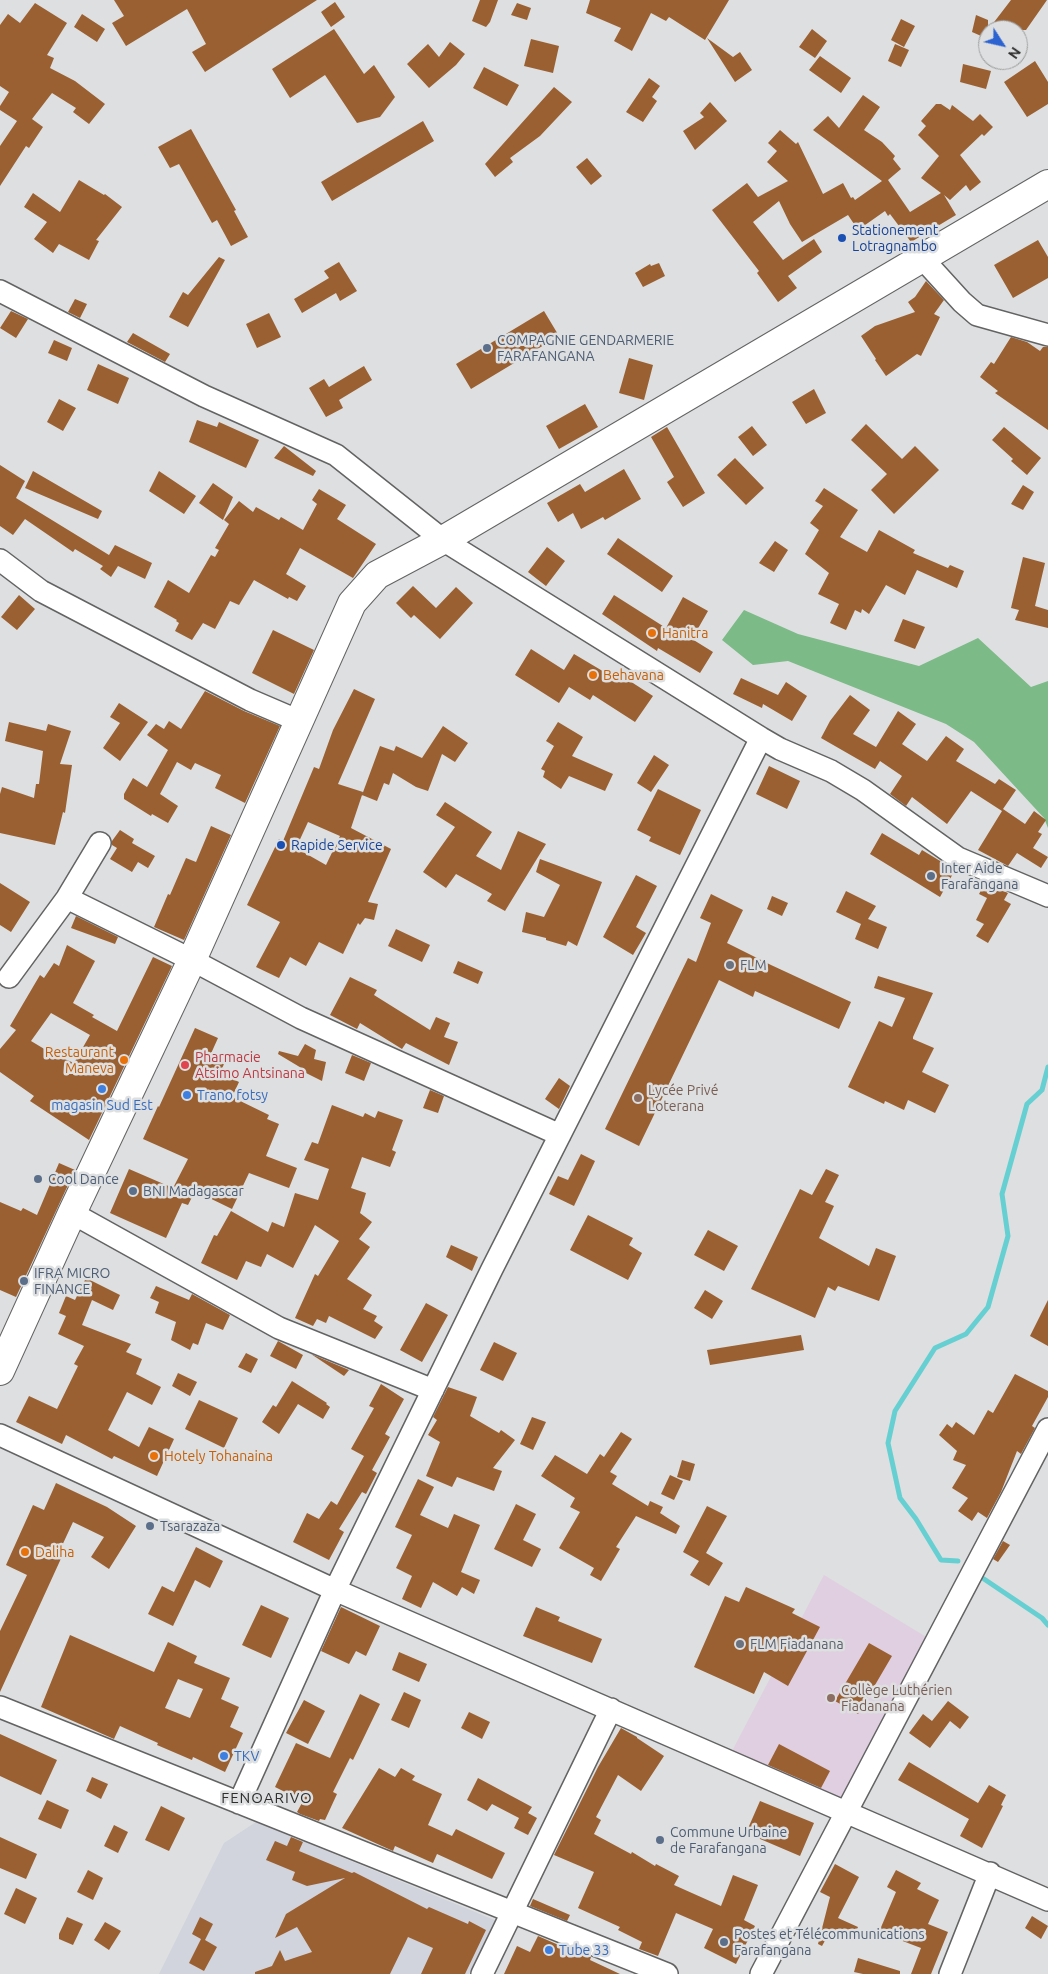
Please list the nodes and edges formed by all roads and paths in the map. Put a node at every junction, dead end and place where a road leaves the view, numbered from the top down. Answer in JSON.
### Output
{"nodes":[{"id":1,"x":1048,"y":184,"type":"edge"},
{"id":2,"x":922,"y":258,"type":"junction"},
{"id":3,"x":0,"y":291,"type":"edge"},
{"id":4,"x":1048,"y":335,"type":"edge"},
{"id":5,"x":443,"y":540,"type":"junction"},
{"id":6,"x":0,"y":560,"type":"edge"},
{"id":7,"x":299,"y":721,"type":"junction"},
{"id":8,"x":761,"y":738,"type":"junction"},
{"id":9,"x":100,"y":843,"type":"dead end"},
{"id":10,"x":1048,"y":896,"type":"edge"},
{"id":11,"x":67,"y":898,"type":"junction"},
{"id":12,"x":192,"y":960,"type":"junction"},
{"id":13,"x":9,"y":977,"type":"dead end"},
{"id":14,"x":560,"y":1135,"type":"junction"},
{"id":15,"x":72,"y":1214,"type":"junction"},
{"id":16,"x":0,"y":1371,"type":"edge"},
{"id":17,"x":433,"y":1390,"type":"junction"},
{"id":18,"x":1048,"y":1429,"type":"edge"},
{"id":19,"x":0,"y":1435,"type":"edge"},
{"id":20,"x":335,"y":1590,"type":"junction"},
{"id":21,"x":0,"y":1707,"type":"edge"},
{"id":22,"x":611,"y":1709,"type":"junction"},
{"id":23,"x":239,"y":1804,"type":"junction"},
{"id":24,"x":848,"y":1812,"type":"junction"},
{"id":25,"x":990,"y":1873,"type":"junction"},
{"id":26,"x":1048,"y":1900,"type":"edge"},
{"id":27,"x":512,"y":1913,"type":"junction"},
{"id":28,"x":482,"y":1974,"type":"edge"},
{"id":29,"x":666,"y":1974,"type":"edge"},
{"id":30,"x":761,"y":1974,"type":"edge"},
{"id":31,"x":950,"y":1974,"type":"edge"}],
"edges":[{"from":1,"to":2,"type":"main road"},
{"from":2,"to":4,"type":"street"},
{"from":2,"to":5,"type":"main road"},
{"from":3,"to":5,"type":"street"},
{"from":5,"to":7,"type":"main road"},
{"from":5,"to":8,"type":"street"},
{"from":6,"to":7,"type":"street"},
{"from":7,"to":12,"type":"main road"},
{"from":8,"to":10,"type":"street"},
{"from":8,"to":14,"type":"street"},
{"from":9,"to":11,"type":"street"},
{"from":11,"to":12,"type":"street"},
{"from":11,"to":13,"type":"street"},
{"from":12,"to":14,"type":"street"},
{"from":12,"to":15,"type":"main road"},
{"from":14,"to":17,"type":"street"},
{"from":15,"to":16,"type":"main road"},
{"from":15,"to":17,"type":"street"},
{"from":17,"to":20,"type":"street"},
{"from":18,"to":24,"type":"street"},
{"from":19,"to":20,"type":"street"},
{"from":20,"to":22,"type":"street"},
{"from":20,"to":23,"type":"street"},
{"from":21,"to":23,"type":"street"},
{"from":22,"to":24,"type":"street"},
{"from":22,"to":27,"type":"street"},
{"from":23,"to":27,"type":"street"},
{"from":24,"to":25,"type":"street"},
{"from":24,"to":30,"type":"street"},
{"from":25,"to":26,"type":"street"},
{"from":25,"to":31,"type":"street"},
{"from":27,"to":28,"type":"street"},
{"from":27,"to":29,"type":"street"}]}
